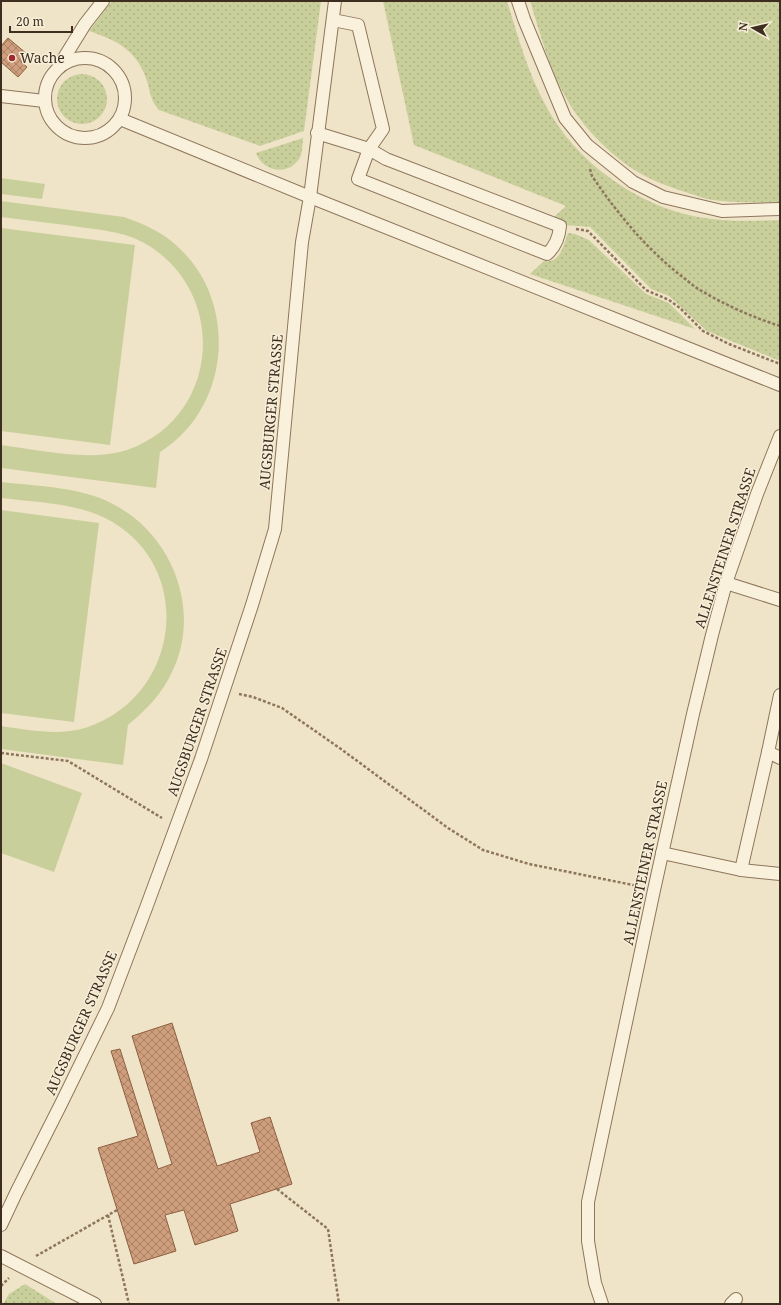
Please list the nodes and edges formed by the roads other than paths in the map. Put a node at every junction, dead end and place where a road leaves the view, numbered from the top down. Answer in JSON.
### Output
{"nodes":[{"id":1,"x":104,"y":1,"type":"edge"},
{"id":2,"x":335,"y":1,"type":"edge"},
{"id":3,"x":518,"y":1,"type":"edge"},
{"id":4,"x":333,"y":20,"type":"junction"},
{"id":5,"x":58,"y":68,"type":"junction"},
{"id":6,"x":1,"y":96,"type":"edge"},
{"id":7,"x":44,"y":101,"type":"junction"},
{"id":8,"x":120,"y":119,"type":"junction"},
{"id":9,"x":317,"y":133,"type":"junction"},
{"id":10,"x":369,"y":149,"type":"junction"},
{"id":11,"x":310,"y":197,"type":"junction"},
{"id":12,"x":780,"y":209,"type":"edge"},
{"id":13,"x":780,"y":385,"type":"edge"},
{"id":14,"x":780,"y":436,"type":"edge"},
{"id":15,"x":726,"y":583,"type":"junction"},
{"id":16,"x":780,"y":600,"type":"edge"},
{"id":17,"x":780,"y":695,"type":"edge"},
{"id":18,"x":768,"y":752,"type":"junction"},
{"id":19,"x":780,"y":758,"type":"edge"},
{"id":20,"x":662,"y":853,"type":"junction"},
{"id":21,"x":741,"y":870,"type":"junction"},
{"id":22,"x":780,"y":874,"type":"edge"},
{"id":23,"x":1,"y":1225,"type":"edge"},
{"id":24,"x":1,"y":1256,"type":"edge"},
{"id":25,"x":95,"y":1304,"type":"edge"},
{"id":26,"x":602,"y":1304,"type":"edge"}],
"edges":[{"from":1,"to":5,"type":"lane"},
{"from":2,"to":4,"type":"lane","name":"AUGSBURGER STRASSE"},
{"from":3,"to":12,"type":"lane"},
{"from":4,"to":9,"type":"lane","name":"AUGSBURGER STRASSE"},
{"from":4,"to":10,"type":"lane"},
{"from":5,"to":7,"type":"lane"},
{"from":5,"to":8,"type":"lane"},
{"from":6,"to":7,"type":"lane"},
{"from":7,"to":8,"type":"lane"},
{"from":8,"to":11,"type":"lane"},
{"from":9,"to":10,"type":"lane"},
{"from":9,"to":11,"type":"lane","name":"AUGSBURGER STRASSE"},
{"from":10,"to":10,"type":"lane"},
{"from":11,"to":13,"type":"lane"},
{"from":11,"to":23,"type":"lane","name":"AUGSBURGER STRASSE"},
{"from":14,"to":15,"type":"lane","name":"ALLENSTEINER STRASSE"},
{"from":15,"to":16,"type":"lane"},
{"from":15,"to":20,"type":"lane","name":"ALLENSTEINER STRASSE"},
{"from":17,"to":18,"type":"lane"},
{"from":18,"to":19,"type":"lane"},
{"from":18,"to":21,"type":"lane"},
{"from":20,"to":21,"type":"lane"},
{"from":20,"to":26,"type":"lane","name":"ALLENSTEINER STRASSE"},
{"from":21,"to":22,"type":"lane"},
{"from":24,"to":25,"type":"lane"}]}
